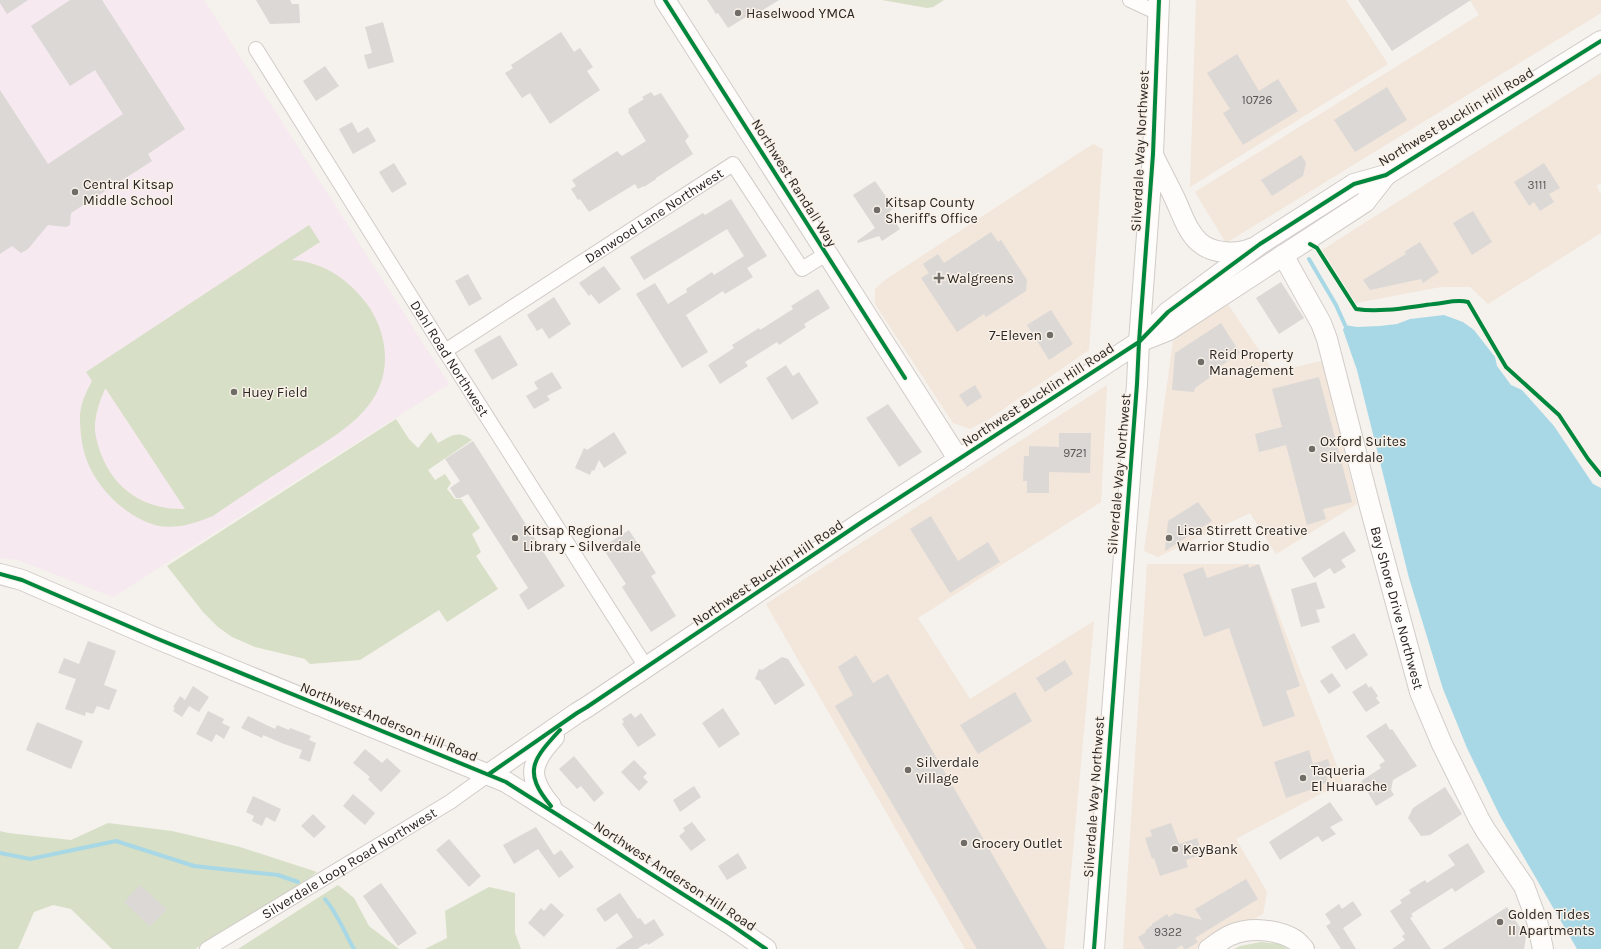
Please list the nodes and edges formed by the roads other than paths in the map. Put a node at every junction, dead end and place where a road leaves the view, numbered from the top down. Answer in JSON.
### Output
{"nodes":[{"id":1,"x":664,"y":0,"type":"edge"},
{"id":2,"x":1130,"y":0,"type":"edge"},
{"id":3,"x":1159,"y":6,"type":"edge"},
{"id":4,"x":1601,"y":41,"type":"edge"},
{"id":5,"x":256,"y":49,"type":"dead end"},
{"id":6,"x":1152,"y":154,"type":"junction"},
{"id":7,"x":1386,"y":175,"type":"junction"},
{"id":8,"x":1300,"y":219,"type":"junction"},
{"id":9,"x":1260,"y":244,"type":"junction"},
{"id":10,"x":826,"y":254,"type":"junction"},
{"id":11,"x":1283,"y":255,"type":"junction"},
{"id":12,"x":1139,"y":342,"type":"junction"},
{"id":13,"x":445,"y":351,"type":"junction"},
{"id":14,"x":959,"y":460,"type":"junction"},
{"id":15,"x":0,"y":574,"type":"edge"},
{"id":16,"x":646,"y":667,"type":"junction"},
{"id":17,"x":577,"y":713,"type":"junction"},
{"id":18,"x":489,"y":774,"type":"junction"},
{"id":19,"x":561,"y":815,"type":"junction"},
{"id":20,"x":207,"y":949,"type":"edge"},
{"id":21,"x":766,"y":949,"type":"edge"},
{"id":22,"x":1094,"y":949,"type":"edge"},
{"id":23,"x":1209,"y":949,"type":"edge"},
{"id":24,"x":1304,"y":949,"type":"edge"},
{"id":25,"x":1543,"y":949,"type":"edge"}],
"edges":[{"from":1,"to":10,"type":"main road","name":"Northwest Randall Way"},
{"from":2,"to":3,"type":"street"},
{"from":3,"to":6,"type":"main road","name":"Silverdale Way Northwest"},
{"from":4,"to":7,"type":"main road","name":"Northwest Bucklin Hill Road"},
{"from":5,"to":13,"type":"street","name":"Dahl Road Northwest"},
{"from":6,"to":9,"type":"main road"},
{"from":6,"to":12,"type":"main road","name":"Silverdale Way Northwest"},
{"from":7,"to":8,"type":"main road","name":"Northwest Bucklin Hill Road"},
{"from":7,"to":11,"type":"main road","name":"Northwest Bucklin Hill Road"},
{"from":8,"to":9,"type":"main road","name":"Northwest Bucklin Hill Road"},
{"from":8,"to":11,"type":"main road","name":"Northwest Bucklin Hill Road"},
{"from":9,"to":12,"type":"main road","name":"Northwest Bucklin Hill Road"},
{"from":10,"to":13,"type":"street","name":"Danwood Lane Northwest"},
{"from":10,"to":14,"type":"main road","name":"Northwest Randall Way"},
{"from":11,"to":12,"type":"main road","name":"Northwest Bucklin Hill Road"},
{"from":11,"to":25,"type":"main road","name":"Bay Shore Drive Northwest"},
{"from":12,"to":14,"type":"main road","name":"Northwest Bucklin Hill Road"},
{"from":12,"to":22,"type":"main road","name":"Silverdale Way Northwest"},
{"from":13,"to":16,"type":"street","name":"Dahl Road Northwest"},
{"from":14,"to":16,"type":"main road","name":"Northwest Bucklin Hill Road"},
{"from":15,"to":18,"type":"main road","name":"Northwest Anderson Hill Road"},
{"from":16,"to":17,"type":"main road","name":"Northwest Bucklin Hill Road"},
{"from":17,"to":18,"type":"main road","name":"Northwest Bucklin Hill Road"},
{"from":17,"to":19,"type":"main road"},
{"from":18,"to":19,"type":"main road","name":"Northwest Anderson Hill Road"},
{"from":18,"to":20,"type":"street","name":"Silverdale Loop Road Northwest"},
{"from":19,"to":21,"type":"main road","name":"Northwest Anderson Hill Road"},
{"from":23,"to":24,"type":"main road"}]}
